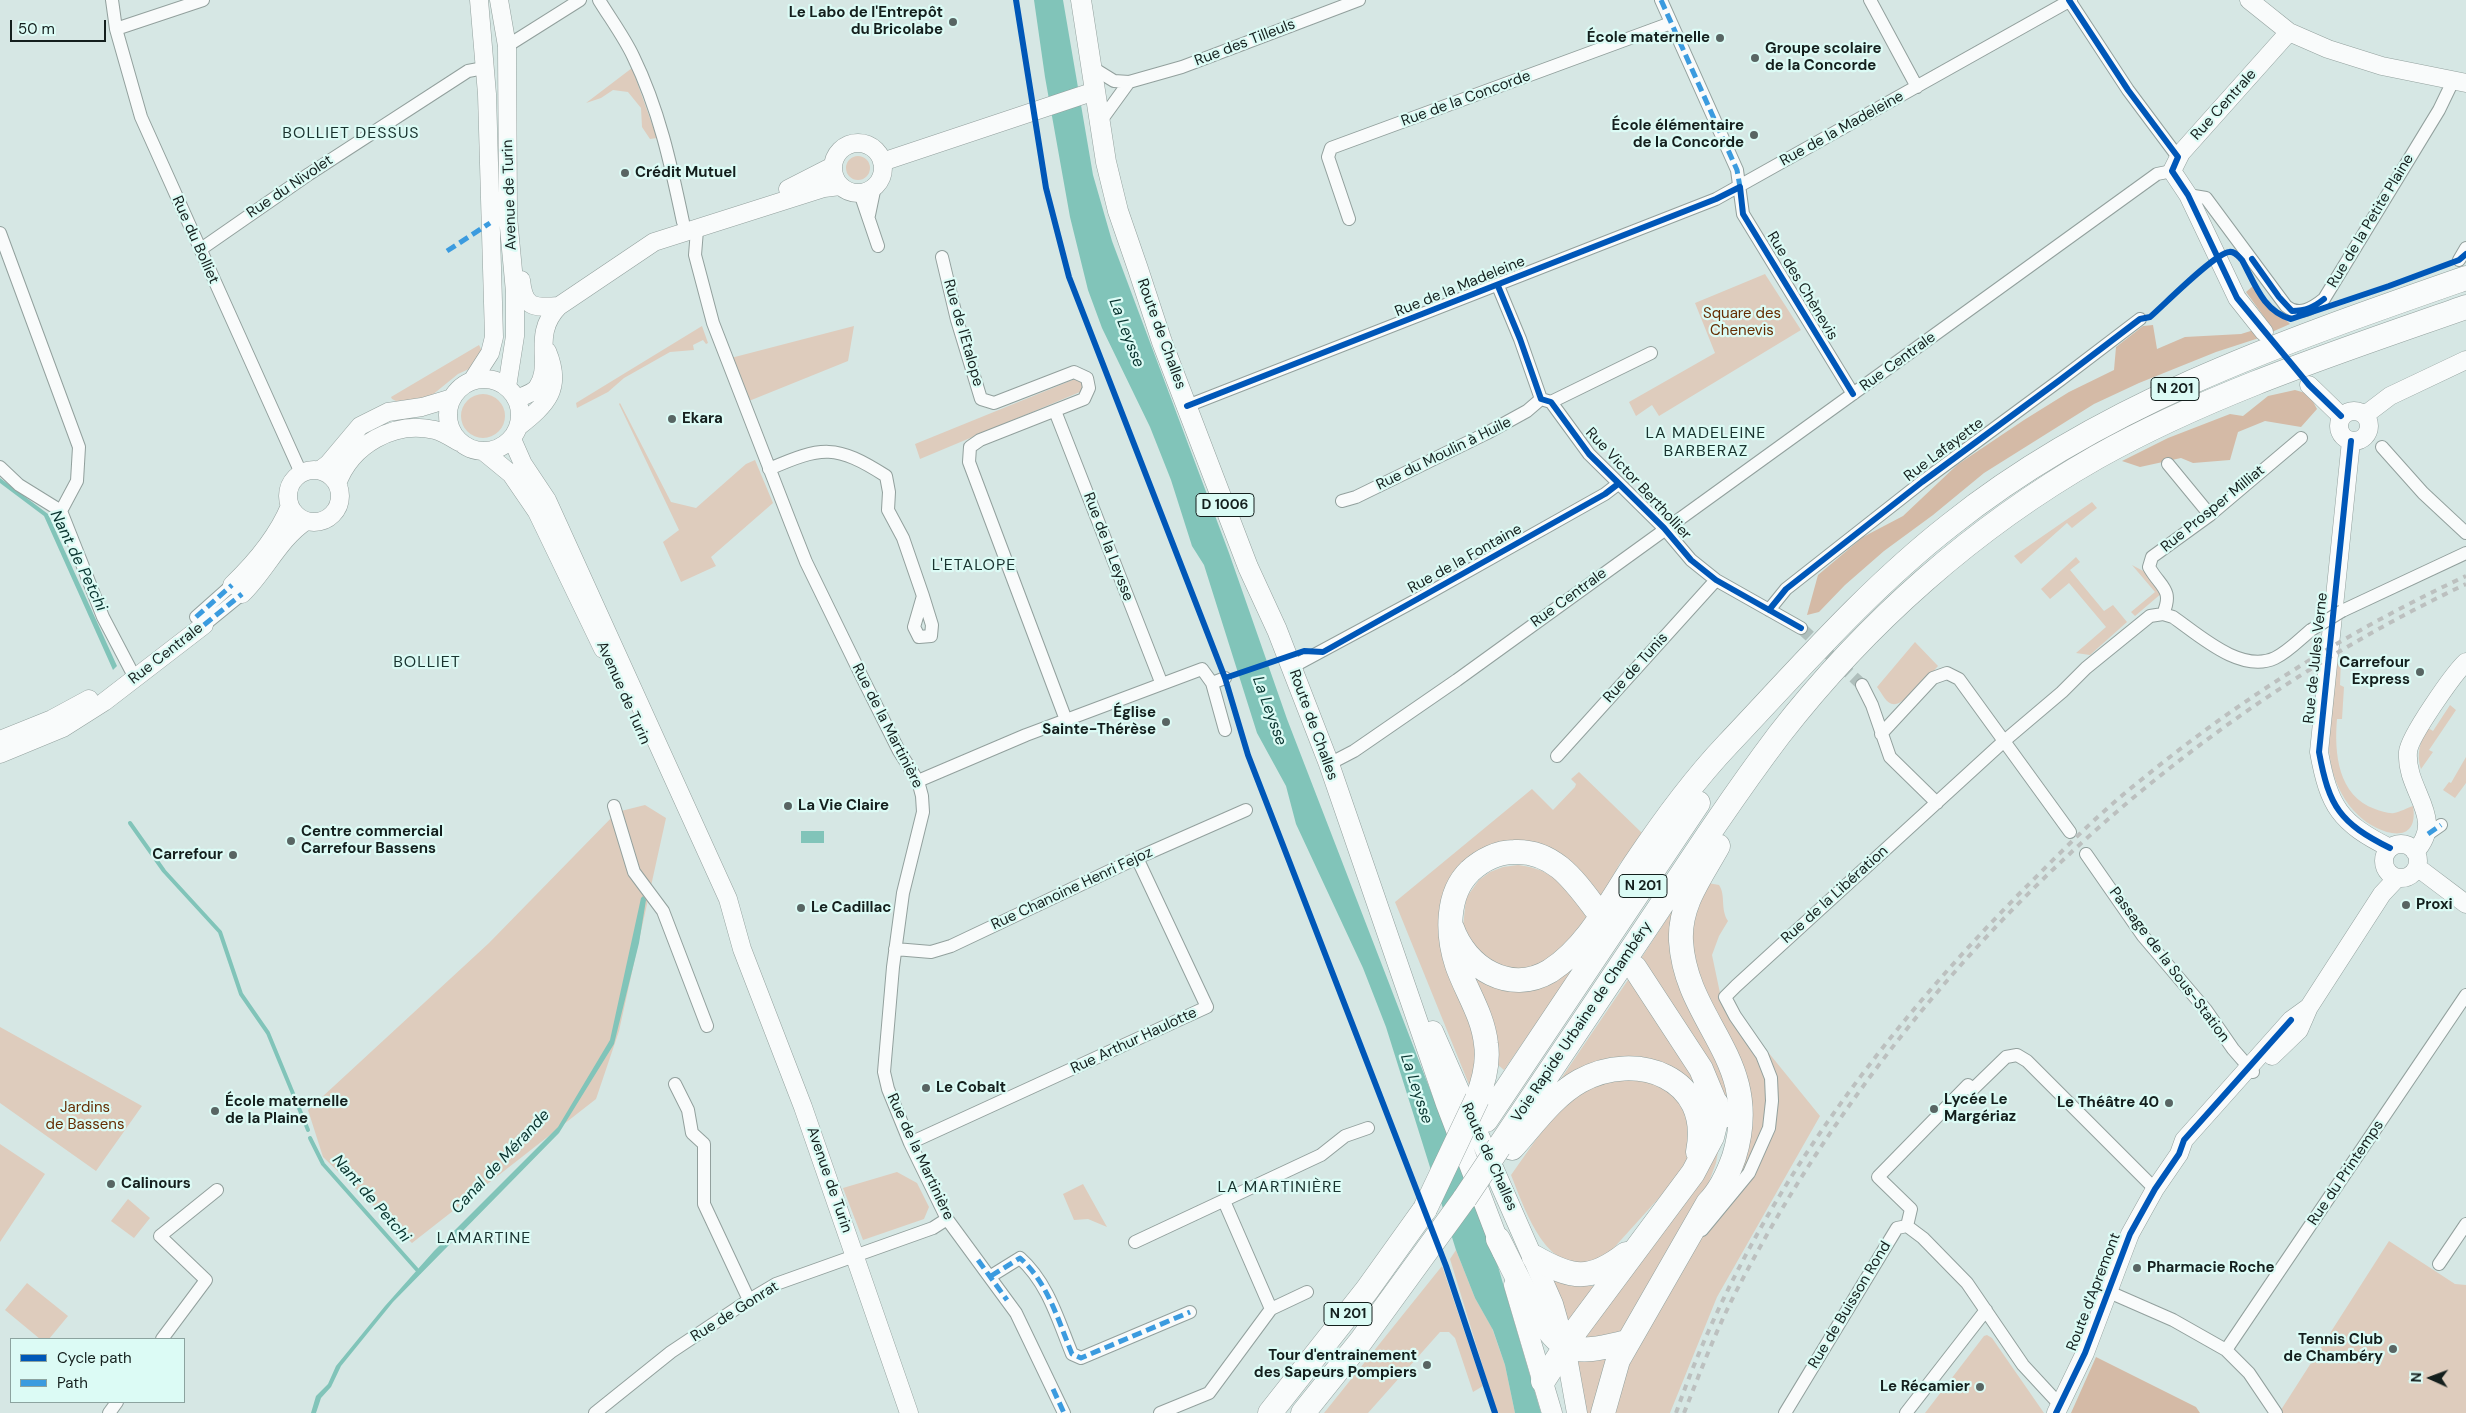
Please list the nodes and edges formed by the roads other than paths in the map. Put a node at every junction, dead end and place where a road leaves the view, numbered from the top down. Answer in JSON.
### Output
{"nodes":[{"id":1,"x":112,"y":0,"type":"edge"},
{"id":2,"x":202,"y":0,"type":"edge"},
{"id":3,"x":580,"y":0,"type":"edge"},
{"id":4,"x":599,"y":0,"type":"edge"},
{"id":5,"x":1081,"y":0,"type":"edge"},
{"id":6,"x":1359,"y":0,"type":"edge"},
{"id":7,"x":1660,"y":0,"type":"edge"},
{"id":8,"x":1870,"y":0,"type":"edge"},
{"id":9,"x":2070,"y":0,"type":"edge"},
{"id":10,"x":2249,"y":0,"type":"edge"},
{"id":11,"x":499,"y":2,"type":"edge"},
{"id":12,"x":479,"y":5,"type":"edge"},
{"id":13,"x":1670,"y":22,"type":"junction"},
{"id":14,"x":116,"y":28,"type":"junction"},
{"id":15,"x":2289,"y":32,"type":"junction"},
{"id":16,"x":507,"y":46,"type":"junction"},
{"id":17,"x":484,"y":68,"type":"junction"},
{"id":18,"x":1093,"y":68,"type":"junction"},
{"id":19,"x":1129,"y":82,"type":"junction"},
{"id":20,"x":2460,"y":82,"type":"edge"},
{"id":21,"x":1917,"y":87,"type":"junction"},
{"id":22,"x":1088,"y":94,"type":"junction"},
{"id":23,"x":1100,"y":122,"type":"junction"},
{"id":24,"x":882,"y":162,"type":"junction"},
{"id":25,"x":2175,"y":164,"type":"junction"},
{"id":26,"x":833,"y":166,"type":"junction"},
{"id":27,"x":840,"y":186,"type":"junction"},
{"id":28,"x":1740,"y":187,"type":"junction"},
{"id":29,"x":868,"y":190,"type":"junction"},
{"id":30,"x":2188,"y":195,"type":"junction"},
{"id":31,"x":508,"y":217,"type":"junction"},
{"id":32,"x":1349,"y":219,"type":"dead end"},
{"id":33,"x":695,"y":223,"type":"junction"},
{"id":34,"x":0,"y":233,"type":"edge"},
{"id":35,"x":878,"y":246,"type":"dead end"},
{"id":36,"x":200,"y":248,"type":"junction"},
{"id":37,"x":2466,"y":248,"type":"edge"},
{"id":38,"x":942,"y":257,"type":"dead end"},
{"id":39,"x":2463,"y":269,"type":"edge"},
{"id":40,"x":1498,"y":286,"type":"junction"},
{"id":41,"x":559,"y":306,"type":"junction"},
{"id":42,"x":2466,"y":307,"type":"edge"},
{"id":43,"x":2140,"y":319,"type":"dead end"},
{"id":44,"x":2264,"y":332,"type":"dead end"},
{"id":45,"x":544,"y":344,"type":"junction"},
{"id":46,"x":1651,"y":353,"type":"dead end"},
{"id":47,"x":2466,"y":360,"type":"edge"},
{"id":48,"x":472,"y":381,"type":"junction"},
{"id":49,"x":2309,"y":386,"type":"dead end"},
{"id":50,"x":512,"y":393,"type":"junction"},
{"id":51,"x":1854,"y":394,"type":"junction"},
{"id":52,"x":452,"y":398,"type":"junction"},
{"id":53,"x":1546,"y":400,"type":"junction"},
{"id":54,"x":1187,"y":406,"type":"junction"},
{"id":55,"x":1055,"y":411,"type":"junction"},
{"id":56,"x":2365,"y":415,"type":"junction"},
{"id":57,"x":2342,"y":416,"type":"junction"},
{"id":58,"x":515,"y":433,"type":"junction"},
{"id":59,"x":2301,"y":438,"type":"dead end"},
{"id":60,"x":2351,"y":441,"type":"junction"},
{"id":61,"x":460,"y":442,"type":"junction"},
{"id":62,"x":2382,"y":447,"type":"dead end"},
{"id":63,"x":483,"y":451,"type":"junction"},
{"id":64,"x":2168,"y":464,"type":"dead end"},
{"id":65,"x":0,"y":467,"type":"edge"},
{"id":66,"x":769,"y":468,"type":"junction"},
{"id":67,"x":320,"y":470,"type":"junction"},
{"id":68,"x":301,"y":473,"type":"junction"},
{"id":69,"x":337,"y":484,"type":"junction"},
{"id":70,"x":1618,"y":484,"type":"junction"},
{"id":71,"x":1342,"y":501,"type":"dead end"},
{"id":72,"x":290,"y":506,"type":"junction"},
{"id":73,"x":61,"y":511,"type":"junction"},
{"id":74,"x":2210,"y":515,"type":"junction"},
{"id":75,"x":306,"y":521,"type":"junction"},
{"id":76,"x":1664,"y":528,"type":"junction"},
{"id":77,"x":2466,"y":532,"type":"edge"},
{"id":78,"x":2466,"y":553,"type":"edge"},
{"id":79,"x":1716,"y":580,"type":"junction"},
{"id":80,"x":237,"y":589,"type":"junction"},
{"id":81,"x":923,"y":596,"type":"dead end"},
{"id":82,"x":1770,"y":610,"type":"junction"},
{"id":83,"x":2162,"y":614,"type":"junction"},
{"id":84,"x":200,"y":621,"type":"joint"},
{"id":85,"x":1801,"y":628,"type":"tunnel mouth"},
{"id":86,"x":1808,"y":658,"type":"junction"},
{"id":87,"x":2466,"y":662,"type":"edge"},
{"id":88,"x":1292,"y":667,"type":"junction"},
{"id":89,"x":132,"y":674,"type":"junction"},
{"id":90,"x":1225,"y":678,"type":"dead end"},
{"id":91,"x":1161,"y":682,"type":"junction"},
{"id":92,"x":1212,"y":683,"type":"junction"},
{"id":93,"x":1862,"y":685,"type":"tunnel mouth"},
{"id":94,"x":1066,"y":720,"type":"junction"},
{"id":95,"x":1225,"y":730,"type":"dead end"},
{"id":96,"x":1881,"y":734,"type":"junction"},
{"id":97,"x":1779,"y":736,"type":"junction"},
{"id":98,"x":0,"y":740,"type":"edge"},
{"id":99,"x":2003,"y":742,"type":"junction"},
{"id":100,"x":0,"y":754,"type":"edge"},
{"id":101,"x":1557,"y":756,"type":"dead end"},
{"id":102,"x":655,"y":764,"type":"junction"},
{"id":103,"x":1329,"y":764,"type":"junction"},
{"id":104,"x":918,"y":781,"type":"junction"},
{"id":105,"x":681,"y":794,"type":"junction"},
{"id":106,"x":1936,"y":803,"type":"junction"},
{"id":107,"x":614,"y":806,"type":"dead end"},
{"id":108,"x":1246,"y":810,"type":"dead end"},
{"id":109,"x":2424,"y":810,"type":"junction"},
{"id":110,"x":2070,"y":832,"type":"dead end"},
{"id":111,"x":2086,"y":854,"type":"dead end"},
{"id":112,"x":1137,"y":858,"type":"junction"},
{"id":113,"x":2400,"y":862,"type":"junction"},
{"id":114,"x":2466,"y":904,"type":"edge"},
{"id":115,"x":1378,"y":908,"type":"junction"},
{"id":116,"x":1595,"y":908,"type":"dead end"},
{"id":117,"x":1452,"y":928,"type":"junction"},
{"id":118,"x":742,"y":949,"type":"junction"},
{"id":119,"x":895,"y":949,"type":"junction"},
{"id":120,"x":1635,"y":968,"type":"dead end"},
{"id":121,"x":2466,"y":995,"type":"edge"},
{"id":122,"x":707,"y":1026,"type":"dead end"},
{"id":123,"x":2251,"y":1070,"type":"junction"},
{"id":124,"x":676,"y":1084,"type":"dead end"},
{"id":125,"x":1716,"y":1103,"type":"junction"},
{"id":126,"x":1478,"y":1111,"type":"junction"},
{"id":127,"x":1368,"y":1128,"type":"dead end"},
{"id":128,"x":910,"y":1143,"type":"junction"},
{"id":129,"x":1501,"y":1152,"type":"junction"},
{"id":130,"x":1693,"y":1173,"type":"junction"},
{"id":131,"x":2154,"y":1189,"type":"junction"},
{"id":132,"x":217,"y":1190,"type":"dead end"},
{"id":133,"x":1224,"y":1201,"type":"junction"},
{"id":134,"x":1708,"y":1203,"type":"junction"},
{"id":135,"x":947,"y":1219,"type":"junction"},
{"id":136,"x":2466,"y":1224,"type":"edge"},
{"id":137,"x":1907,"y":1226,"type":"junction"},
{"id":138,"x":1498,"y":1239,"type":"junction"},
{"id":139,"x":1687,"y":1239,"type":"junction"},
{"id":140,"x":1643,"y":1241,"type":"junction"},
{"id":141,"x":1135,"y":1242,"type":"dead end"},
{"id":142,"x":854,"y":1256,"type":"junction"},
{"id":143,"x":1534,"y":1257,"type":"junction"},
{"id":144,"x":2439,"y":1264,"type":"dead end"},
{"id":145,"x":991,"y":1276,"type":"junction"},
{"id":146,"x":1306,"y":1292,"type":"dead end"},
{"id":147,"x":2109,"y":1292,"type":"junction"},
{"id":148,"x":749,"y":1300,"type":"junction"},
{"id":149,"x":1271,"y":1309,"type":"junction"},
{"id":150,"x":1986,"y":1310,"type":"junction"},
{"id":151,"x":1190,"y":1312,"type":"dead end"},
{"id":152,"x":163,"y":1338,"type":"edge"},
{"id":153,"x":1627,"y":1342,"type":"junction"},
{"id":154,"x":1565,"y":1346,"type":"junction"},
{"id":155,"x":2226,"y":1350,"type":"junction"},
{"id":156,"x":1543,"y":1381,"type":"junction"},
{"id":157,"x":2058,"y":1409,"type":"edge"},
{"id":158,"x":595,"y":1413,"type":"edge"},
{"id":159,"x":909,"y":1413,"type":"edge"},
{"id":160,"x":1064,"y":1413,"type":"edge"},
{"id":161,"x":1160,"y":1413,"type":"edge"},
{"id":162,"x":1270,"y":1413,"type":"edge"},
{"id":163,"x":1303,"y":1413,"type":"edge"},
{"id":164,"x":1552,"y":1413,"type":"edge"},
{"id":165,"x":1577,"y":1413,"type":"edge"},
{"id":166,"x":1602,"y":1413,"type":"edge"},
{"id":167,"x":1785,"y":1413,"type":"edge"},
{"id":168,"x":1906,"y":1413,"type":"edge"},
{"id":169,"x":2276,"y":1413,"type":"edge"}],
"edges":[{"from":1,"to":14,"type":"street","name":"Rue du Bolliet"},
{"from":2,"to":14,"type":"street"},
{"from":3,"to":16,"type":"street"},
{"from":4,"to":33,"type":"street","name":"Rue de la Martinière"},
{"from":5,"to":18,"type":"main road","name":"Route de Challes","number":"D 1006"},
{"from":6,"to":19,"type":"street","name":"Rue des Tilleuls"},
{"from":7,"to":13,"type":"street"},
{"from":8,"to":21,"type":"street"},
{"from":9,"to":21,"type":"street","name":"Rue de la Madeleine"},
{"from":9,"to":25,"type":"street"},
{"from":10,"to":15,"type":"main road"},
{"from":11,"to":16,"type":"main road","name":"Avenue de Turin"},
{"from":12,"to":17,"type":"main road","name":"Avenue de Turin"},
{"from":13,"to":28,"type":"street"},
{"from":13,"to":32,"type":"street","name":"Rue de la Concorde"},
{"from":14,"to":36,"type":"street","name":"Rue du Bolliet"},
{"from":15,"to":20,"type":"main road"},
{"from":15,"to":25,"type":"main road","name":"Rue Centrale"},
{"from":16,"to":31,"type":"main road","name":"Avenue de Turin"},
{"from":17,"to":36,"type":"street","name":"Rue du Nivolet"},
{"from":17,"to":48,"type":"main road","name":"Avenue de Turin"},
{"from":18,"to":19,"type":"street"},
{"from":18,"to":22,"type":"main road","name":"Route de Challes","number":"D 1006"},
{"from":19,"to":23,"type":"street"},
{"from":20,"to":30,"type":"street","name":"Rue de la Petite Plaine"},
{"from":21,"to":28,"type":"street","name":"Rue de la Madeleine"},
{"from":22,"to":23,"type":"main road","name":"Route de Challes","number":"D 1006"},
{"from":22,"to":24,"type":"main road"},
{"from":23,"to":54,"type":"main road","name":"Route de Challes","number":"D 1006"},
{"from":24,"to":26,"type":"main road"},
{"from":24,"to":29,"type":"main road"},
{"from":25,"to":30,"type":"main road"},
{"from":25,"to":51,"type":"street","name":"Rue Centrale"},
{"from":26,"to":27,"type":"main road"},
{"from":26,"to":33,"type":"main road"},
{"from":27,"to":29,"type":"main road"},
{"from":27,"to":33,"type":"main road"},
{"from":28,"to":40,"type":"street","name":"Rue de la Madeleine"},
{"from":28,"to":51,"type":"street","name":"Rue des Chènevis"},
{"from":29,"to":35,"type":"street"},
{"from":30,"to":44,"type":"main road"},
{"from":31,"to":41,"type":"main road"},
{"from":31,"to":50,"type":"main road","name":"Avenue de Turin"},
{"from":33,"to":41,"type":"main road"},
{"from":33,"to":66,"type":"street","name":"Rue de la Martinière"},
{"from":34,"to":73,"type":"street"},
{"from":36,"to":68,"type":"street","name":"Rue du Bolliet"},
{"from":37,"to":39,"type":"street"},
{"from":38,"to":55,"type":"street","name":"Rue de l'Etalope"},
{"from":39,"to":86,"type":"highway","number":"N 201"},
{"from":40,"to":53,"type":"street","name":"Rue Victor Berthollier"},
{"from":40,"to":54,"type":"street","name":"Rue de la Madeleine"},
{"from":41,"to":45,"type":"main road"},
{"from":42,"to":97,"type":"highway","name":"Voie Rapide Urbaine de Chambéry","number":"N 201"},
{"from":43,"to":82,"type":"street","name":"Rue Lafayette"},
{"from":45,"to":50,"type":"main road"},
{"from":45,"to":58,"type":"main road"},
{"from":46,"to":53,"type":"street"},
{"from":47,"to":56,"type":"main road"},
{"from":48,"to":50,"type":"main road"},
{"from":48,"to":52,"type":"main road"},
{"from":49,"to":57,"type":"main road"},
{"from":50,"to":58,"type":"main road"},
{"from":51,"to":76,"type":"street","name":"Rue Centrale"},
{"from":52,"to":61,"type":"main road"},
{"from":52,"to":67,"type":"main road"},
{"from":53,"to":70,"type":"street","name":"Rue Victor Berthollier"},
{"from":53,"to":71,"type":"street","name":"Rue du Moulin à Huile"},
{"from":54,"to":88,"type":"main road","name":"Route de Challes","number":"D 1006"},
{"from":55,"to":91,"type":"street","name":"Rue de la Leysse"},
{"from":55,"to":94,"type":"street","name":"Rue de l'Etalope"},
{"from":56,"to":57,"type":"main road"},
{"from":56,"to":60,"type":"main road"},
{"from":57,"to":60,"type":"main road"},
{"from":58,"to":63,"type":"main road"},
{"from":58,"to":105,"type":"main road","name":"Avenue de Turin"},
{"from":59,"to":74,"type":"street","name":"Rue Prosper Milliat"},
{"from":60,"to":113,"type":"main road","name":"Rue de Jules Verne"},
{"from":61,"to":63,"type":"main road"},
{"from":61,"to":69,"type":"main road"},
{"from":62,"to":77,"type":"street"},
{"from":63,"to":102,"type":"main road","name":"Avenue de Turin"},
{"from":64,"to":74,"type":"street"},
{"from":65,"to":73,"type":"street"},
{"from":66,"to":81,"type":"street"},
{"from":66,"to":104,"type":"street","name":"Rue de la Martinière"},
{"from":67,"to":68,"type":"main road"},
{"from":67,"to":69,"type":"main road"},
{"from":68,"to":72,"type":"main road"},
{"from":69,"to":75,"type":"main road"},
{"from":70,"to":76,"type":"street","name":"Rue Victor Berthollier"},
{"from":70,"to":88,"type":"street","name":"Rue de la Fontaine"},
{"from":72,"to":75,"type":"main road"},
{"from":72,"to":80,"type":"main road","name":"Rue Centrale"},
{"from":73,"to":89,"type":"street"},
{"from":74,"to":83,"type":"street","name":"Rue Prosper Milliat"},
{"from":75,"to":80,"type":"main road","name":"Rue Centrale"},
{"from":76,"to":79,"type":"street","name":"Rue Victor Berthollier"},
{"from":76,"to":103,"type":"street","name":"Rue Centrale"},
{"from":78,"to":83,"type":"street","bridge":true},
{"from":79,"to":82,"type":"street","name":"Rue Victor Berthollier"},
{"from":79,"to":101,"type":"street","name":"Rue de Tunis"},
{"from":80,"to":84,"type":"street","name":"Rue Centrale"},
{"from":82,"to":85,"type":"street","name":"Rue Victor Berthollier"},
{"from":83,"to":99,"type":"street","name":"Rue de la Libération"},
{"from":84,"to":89,"type":"main road","name":"Rue Centrale"},
{"from":86,"to":117,"type":"highway"},
{"from":86,"to":126,"type":"highway","number":"N 201"},
{"from":87,"to":109,"type":"main road","name":"Route d'Apremont"},
{"from":88,"to":103,"type":"main road","name":"Route de Challes","number":"D 1006"},
{"from":89,"to":98,"type":"main road","name":"Rue Centrale"},
{"from":89,"to":100,"type":"main road","name":"Rue Centrale"},
{"from":90,"to":92,"type":"street"},
{"from":91,"to":92,"type":"street"},
{"from":91,"to":94,"type":"street"},
{"from":92,"to":95,"type":"street"},
{"from":93,"to":96,"type":"street"},
{"from":94,"to":104,"type":"street"},
{"from":96,"to":99,"type":"street"},
{"from":96,"to":106,"type":"street"},
{"from":97,"to":129,"type":"highway","name":"Voie Rapide Urbaine de Chambéry","number":"N 201"},
{"from":97,"to":134,"type":"highway"},
{"from":99,"to":106,"type":"street","name":"Rue de la Libération"},
{"from":99,"to":110,"type":"street"},
{"from":102,"to":105,"type":"main road"},
{"from":102,"to":118,"type":"main road","name":"Avenue de Turin"},
{"from":103,"to":115,"type":"main road","name":"Route de Challes","number":"D 1006"},
{"from":104,"to":119,"type":"street","name":"Rue de la Martinière"},
{"from":105,"to":118,"type":"main road","name":"Avenue de Turin"},
{"from":106,"to":139,"type":"street","name":"Rue de la Libération"},
{"from":107,"to":122,"type":"street"},
{"from":108,"to":112,"type":"street","name":"Rue Chanoine Henri Fejoz"},
{"from":109,"to":113,"type":"main road","name":"Route d'Apremont"},
{"from":109,"to":113,"type":"main road","name":"Route d'Apremont"},
{"from":111,"to":123,"type":"street","name":"Passage de la Sous-Station"},
{"from":112,"to":119,"type":"street","name":"Rue Chanoine Henri Fejoz"},
{"from":112,"to":128,"type":"street","name":"Rue Arthur Haulotte"},
{"from":113,"to":114,"type":"main road","name":"Rue de Jules Verne"},
{"from":113,"to":123,"type":"main road","name":"Route d'Apremont"},
{"from":115,"to":126,"type":"main road","name":"Route de Challes"},
{"from":115,"to":138,"type":"main road","name":"Route de Challes"},
{"from":116,"to":117,"type":"highway"},
{"from":117,"to":126,"type":"highway"},
{"from":118,"to":142,"type":"main road","name":"Avenue de Turin"},
{"from":119,"to":128,"type":"street","name":"Rue de la Martinière"},
{"from":120,"to":125,"type":"highway"},
{"from":121,"to":155,"type":"street","name":"Rue du Printemps"},
{"from":123,"to":131,"type":"main road","name":"Route d'Apremont"},
{"from":124,"to":148,"type":"street"},
{"from":125,"to":130,"type":"highway"},
{"from":125,"to":134,"type":"highway"},
{"from":126,"to":143,"type":"main road","name":"Route de Challes"},
{"from":126,"to":162,"type":"highway","number":"N 201","bridge":true},
{"from":127,"to":133,"type":"street"},
{"from":128,"to":135,"type":"street","name":"Rue de la Martinière"},
{"from":129,"to":130,"type":"highway"},
{"from":129,"to":163,"type":"highway","number":"N 201","bridge":true},
{"from":130,"to":140,"type":"highway"},
{"from":131,"to":137,"type":"street"},
{"from":131,"to":147,"type":"main road","name":"Route d'Apremont"},
{"from":132,"to":152,"type":"street"},
{"from":133,"to":141,"type":"street"},
{"from":133,"to":149,"type":"street"},
{"from":134,"to":139,"type":"highway"},
{"from":135,"to":142,"type":"street","name":"Rue de Gonrat"},
{"from":135,"to":145,"type":"street","name":"Rue de la Martinière"},
{"from":136,"to":144,"type":"street"},
{"from":137,"to":150,"type":"street"},
{"from":137,"to":167,"type":"street","name":"Rue de Buisson Rond"},
{"from":138,"to":154,"type":"highway"},
{"from":138,"to":156,"type":"main road","name":"Route de Challes"},
{"from":139,"to":153,"type":"highway"},
{"from":140,"to":143,"type":"highway"},
{"from":140,"to":154,"type":"highway"},
{"from":142,"to":148,"type":"street","name":"Rue de Gonrat"},
{"from":142,"to":159,"type":"main road","name":"Avenue de Turin"},
{"from":143,"to":154,"type":"main road","name":"Route de Challes"},
{"from":145,"to":151,"type":"street"},
{"from":145,"to":160,"type":"street","name":"Rue de la Martinière"},
{"from":146,"to":149,"type":"street"},
{"from":147,"to":155,"type":"street"},
{"from":147,"to":157,"type":"main road","name":"Route d'Apremont"},
{"from":148,"to":158,"type":"street","name":"Rue de Gonrat"},
{"from":149,"to":161,"type":"street"},
{"from":150,"to":157,"type":"street"},
{"from":150,"to":168,"type":"street"},
{"from":153,"to":154,"type":"highway"},
{"from":153,"to":166,"type":"highway"},
{"from":154,"to":156,"type":"highway"},
{"from":154,"to":165,"type":"main road","name":"Route de Challes"},
{"from":155,"to":169,"type":"street"},
{"from":156,"to":164,"type":"main road","name":"Route de Challes"}]}
